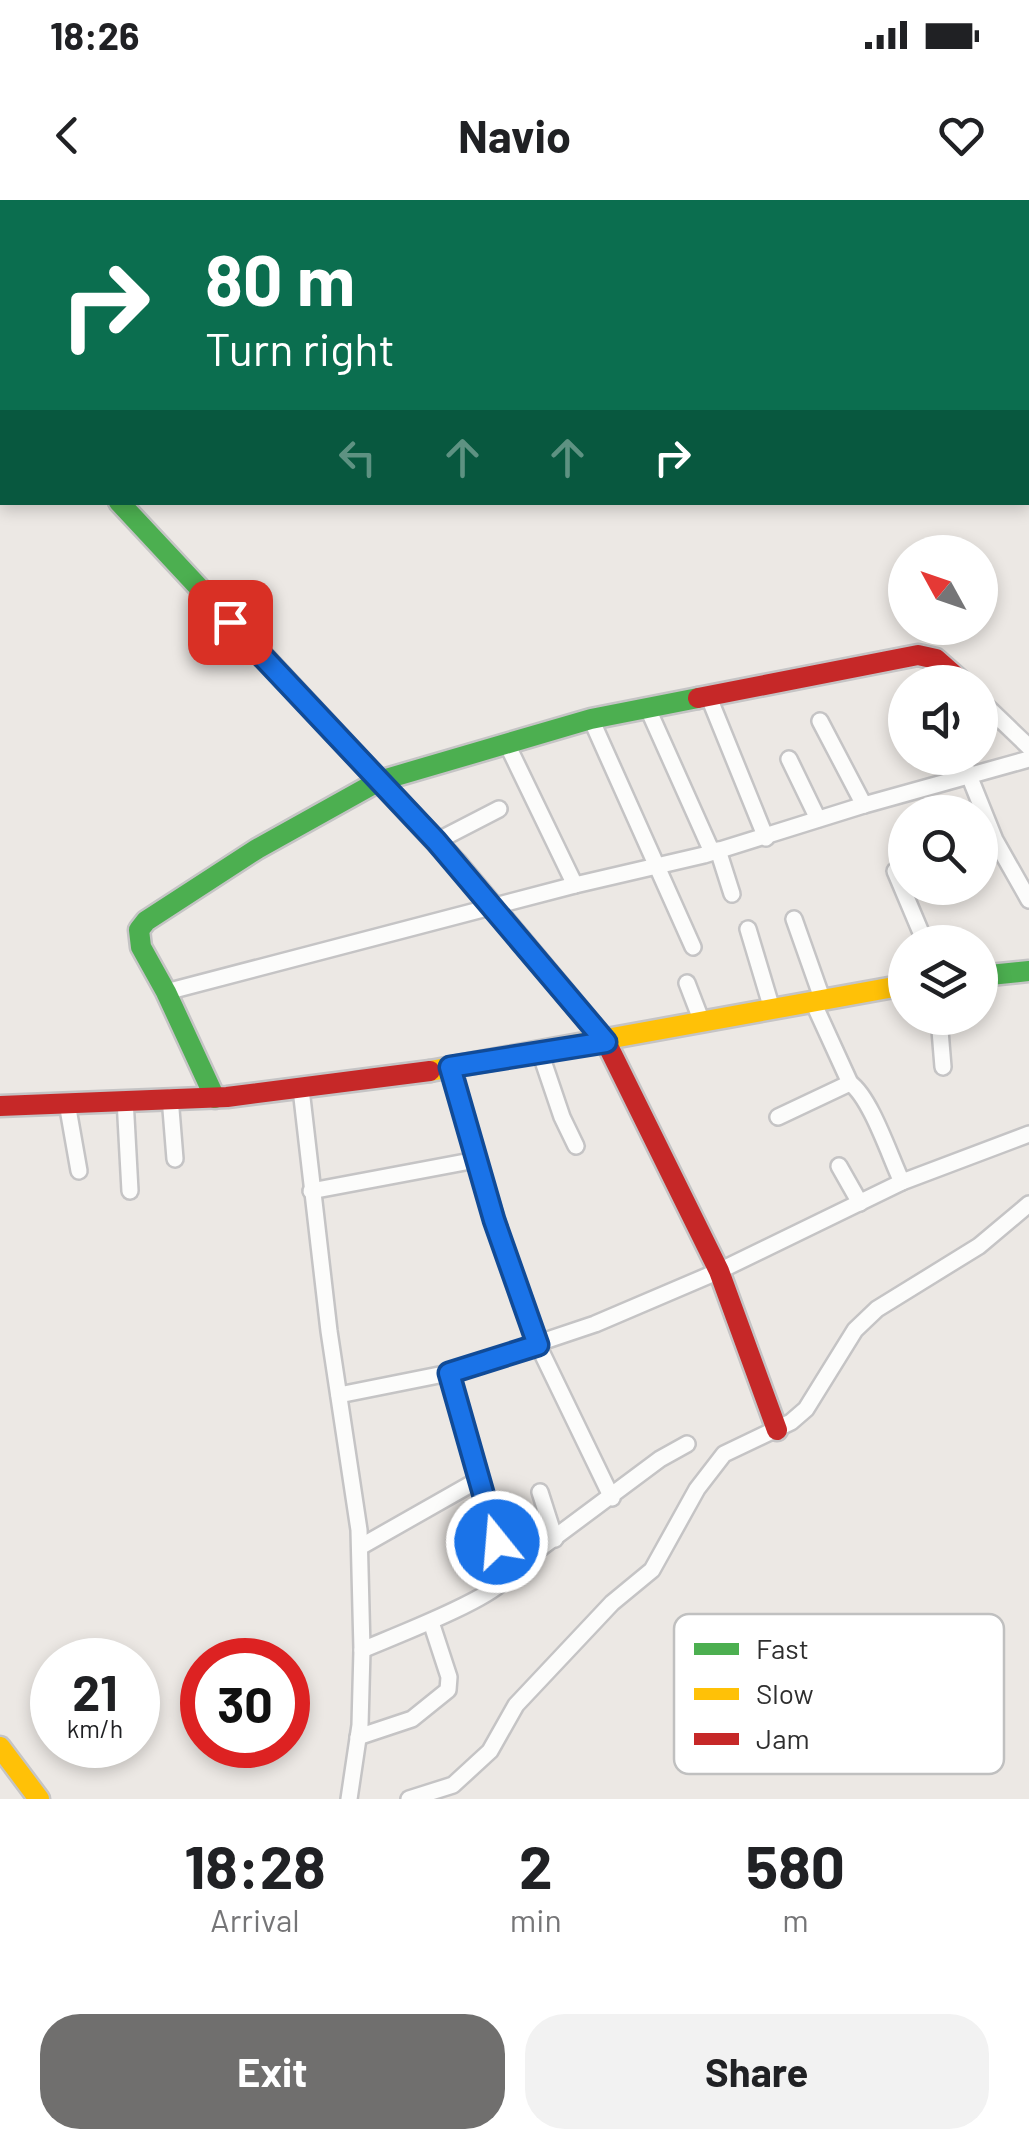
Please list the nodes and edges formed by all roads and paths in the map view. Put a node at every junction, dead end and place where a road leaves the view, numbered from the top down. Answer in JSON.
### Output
{"nodes":[{"id":1,"x":122,"y":505,"type":"edge"},
{"id":2,"x":943,"y":665,"type":"edge"},
{"id":3,"x":708,"y":695,"type":"junction"},
{"id":4,"x":648,"y":709,"type":"junction"},
{"id":5,"x":998,"y":717,"type":"edge"},
{"id":6,"x":591,"y":719,"type":"junction"},
{"id":7,"x":820,"y":721,"type":"dead end"},
{"id":8,"x":506,"y":742,"type":"junction"},
{"id":9,"x":1029,"y":747,"type":"edge"},
{"id":10,"x":789,"y":758,"type":"dead end"},
{"id":11,"x":1029,"y":759,"type":"edge"},
{"id":12,"x":969,"y":775,"type":"edge"},
{"id":13,"x":970,"y":778,"type":"junction"},
{"id":14,"x":379,"y":782,"type":"junction"},
{"id":15,"x":864,"y":805,"type":"junction"},
{"id":16,"x":499,"y":809,"type":"dead end"},
{"id":17,"x":818,"y":818,"type":"junction"},
{"id":18,"x":766,"y":838,"type":"junction"},
{"id":19,"x":436,"y":841,"type":"junction"},
{"id":20,"x":715,"y":851,"type":"junction"},
{"id":21,"x":658,"y":865,"type":"junction"},
{"id":22,"x":575,"y":885,"type":"junction"},
{"id":23,"x":732,"y":894,"type":"dead end"},
{"id":24,"x":1029,"y":900,"type":"edge"},
{"id":25,"x":494,"y":907,"type":"junction"},
{"id":26,"x":794,"y":919,"type":"dead end"},
{"id":27,"x":748,"y":929,"type":"dead end"},
{"id":28,"x":693,"y":947,"type":"dead end"},
{"id":29,"x":1029,"y":970,"type":"edge"},
{"id":30,"x":998,"y":974,"type":"edge"},
{"id":31,"x":686,"y":983,"type":"dead end"},
{"id":32,"x":888,"y":988,"type":"edge"},
{"id":33,"x":166,"y":992,"type":"junction"},
{"id":34,"x":818,"y":1002,"type":"junction"},
{"id":35,"x":772,"y":1010,"type":"junction"},
{"id":36,"x":702,"y":1022,"type":"junction"},
{"id":37,"x":940,"y":1035,"type":"edge"},
{"id":38,"x":606,"y":1042,"type":"junction"},
{"id":39,"x":541,"y":1055,"type":"junction"},
{"id":40,"x":450,"y":1067,"type":"junction"},
{"id":41,"x":943,"y":1067,"type":"dead end"},
{"id":42,"x":850,"y":1083,"type":"junction"},
{"id":43,"x":301,"y":1089,"type":"junction"},
{"id":44,"x":170,"y":1097,"type":"junction"},
{"id":45,"x":215,"y":1098,"type":"junction"},
{"id":46,"x":124,"y":1100,"type":"junction"},
{"id":47,"x":67,"y":1104,"type":"junction"},
{"id":48,"x":0,"y":1106,"type":"edge"},
{"id":49,"x":778,"y":1116,"type":"dead end"},
{"id":50,"x":1029,"y":1134,"type":"edge"},
{"id":51,"x":576,"y":1146,"type":"dead end"},
{"id":52,"x":175,"y":1159,"type":"dead end"},
{"id":53,"x":476,"y":1160,"type":"junction"},
{"id":54,"x":839,"y":1166,"type":"dead end"},
{"id":55,"x":79,"y":1171,"type":"dead end"},
{"id":56,"x":902,"y":1182,"type":"junction"},
{"id":57,"x":130,"y":1191,"type":"dead end"},
{"id":58,"x":311,"y":1192,"type":"junction"},
{"id":59,"x":860,"y":1204,"type":"junction"},
{"id":60,"x":1029,"y":1204,"type":"edge"},
{"id":61,"x":719,"y":1272,"type":"junction"},
{"id":62,"x":538,"y":1345,"type":"junction"},
{"id":63,"x":449,"y":1373,"type":"junction"},
{"id":64,"x":339,"y":1396,"type":"junction"},
{"id":65,"x":777,"y":1430,"type":"junction"},
{"id":66,"x":687,"y":1444,"type":"dead end"},
{"id":67,"x":478,"y":1480,"type":"junction"},
{"id":68,"x":540,"y":1492,"type":"dead end"},
{"id":69,"x":612,"y":1498,"type":"junction"},
{"id":70,"x":555,"y":1540,"type":"junction"},
{"id":71,"x":360,"y":1547,"type":"junction"},
{"id":72,"x":507,"y":1574,"type":"junction"},
{"id":73,"x":432,"y":1622,"type":"junction"},
{"id":74,"x":362,"y":1650,"type":"junction"},
{"id":75,"x":358,"y":1737,"type":"junction"},
{"id":76,"x":0,"y":1747,"type":"edge"},
{"id":77,"x":39,"y":1799,"type":"edge"},
{"id":78,"x":350,"y":1799,"type":"edge"},
{"id":79,"x":409,"y":1799,"type":"edge"}],
"edges":[{"from":1,"to":14,"type":"street"},
{"from":2,"to":3,"type":"street"},
{"from":3,"to":4,"type":"street"},
{"from":3,"to":18,"type":"street"},
{"from":4,"to":6,"type":"street"},
{"from":4,"to":20,"type":"street"},
{"from":5,"to":9,"type":"street"},
{"from":6,"to":8,"type":"street"},
{"from":6,"to":21,"type":"street"},
{"from":7,"to":15,"type":"street"},
{"from":8,"to":14,"type":"street"},
{"from":8,"to":22,"type":"street"},
{"from":10,"to":17,"type":"street"},
{"from":11,"to":13,"type":"street"},
{"from":12,"to":13,"type":"street"},
{"from":13,"to":15,"type":"street"},
{"from":13,"to":24,"type":"street"},
{"from":14,"to":19,"type":"street"},
{"from":14,"to":33,"type":"street"},
{"from":15,"to":17,"type":"street"},
{"from":16,"to":19,"type":"street"},
{"from":17,"to":18,"type":"street"},
{"from":18,"to":20,"type":"street"},
{"from":19,"to":25,"type":"street"},
{"from":20,"to":21,"type":"street"},
{"from":20,"to":23,"type":"street"},
{"from":21,"to":22,"type":"street"},
{"from":21,"to":28,"type":"street"},
{"from":22,"to":25,"type":"street"},
{"from":25,"to":33,"type":"street"},
{"from":25,"to":38,"type":"street"},
{"from":26,"to":34,"type":"street"},
{"from":27,"to":35,"type":"street"},
{"from":29,"to":30,"type":"street"},
{"from":31,"to":36,"type":"street"},
{"from":32,"to":34,"type":"street"},
{"from":33,"to":45,"type":"street"},
{"from":34,"to":35,"type":"street"},
{"from":34,"to":42,"type":"street"},
{"from":35,"to":36,"type":"street"},
{"from":36,"to":38,"type":"street"},
{"from":37,"to":41,"type":"street"},
{"from":38,"to":39,"type":"street"},
{"from":38,"to":61,"type":"street"},
{"from":39,"to":40,"type":"street"},
{"from":39,"to":51,"type":"street"},
{"from":40,"to":43,"type":"street"},
{"from":40,"to":53,"type":"street"},
{"from":42,"to":49,"type":"street"},
{"from":42,"to":56,"type":"street"},
{"from":43,"to":45,"type":"street"},
{"from":43,"to":58,"type":"street"},
{"from":44,"to":45,"type":"street"},
{"from":44,"to":46,"type":"street"},
{"from":44,"to":52,"type":"street"},
{"from":46,"to":47,"type":"street"},
{"from":46,"to":57,"type":"street"},
{"from":47,"to":48,"type":"street"},
{"from":47,"to":55,"type":"street"},
{"from":50,"to":56,"type":"street"},
{"from":53,"to":58,"type":"street"},
{"from":53,"to":62,"type":"street"},
{"from":54,"to":59,"type":"street"},
{"from":56,"to":59,"type":"street"},
{"from":58,"to":64,"type":"street"},
{"from":59,"to":61,"type":"street"},
{"from":60,"to":65,"type":"street"},
{"from":61,"to":62,"type":"street"},
{"from":61,"to":65,"type":"street"},
{"from":62,"to":63,"type":"street"},
{"from":62,"to":69,"type":"street"},
{"from":63,"to":64,"type":"street"},
{"from":63,"to":67,"type":"street"},
{"from":64,"to":71,"type":"street"},
{"from":65,"to":79,"type":"street"},
{"from":66,"to":69,"type":"street"},
{"from":67,"to":71,"type":"street"},
{"from":67,"to":72,"type":"street"},
{"from":68,"to":70,"type":"street"},
{"from":69,"to":70,"type":"street"},
{"from":70,"to":72,"type":"street"},
{"from":71,"to":74,"type":"street"},
{"from":72,"to":73,"type":"street"},
{"from":73,"to":74,"type":"street"},
{"from":73,"to":75,"type":"street"},
{"from":74,"to":75,"type":"street"},
{"from":75,"to":78,"type":"street"},
{"from":76,"to":77,"type":"street"}]}
